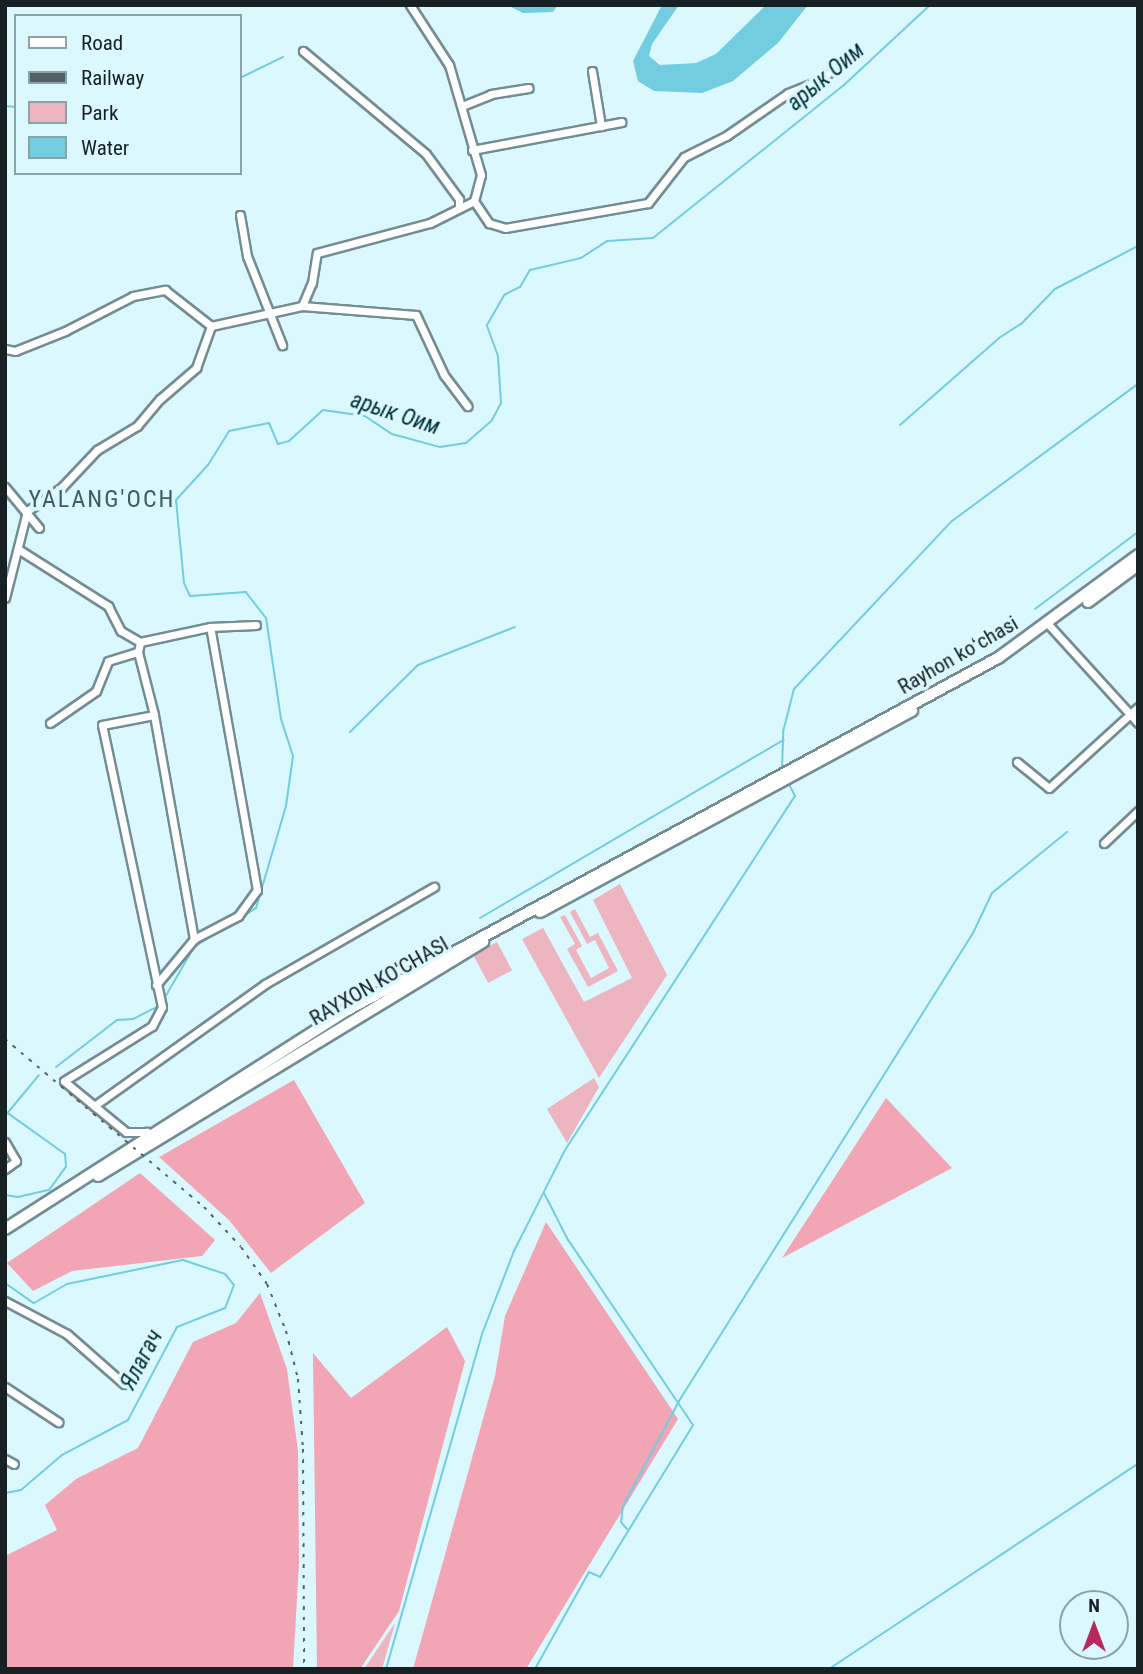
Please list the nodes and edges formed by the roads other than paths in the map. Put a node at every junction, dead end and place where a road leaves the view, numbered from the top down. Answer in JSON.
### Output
{"nodes":[{"id":1,"x":410,"y":5,"type":"edge"},
{"id":2,"x":303,"y":51,"type":"dead end"},
{"id":3,"x":841,"y":63,"type":"dead end"},
{"id":4,"x":592,"y":71,"type":"dead end"},
{"id":5,"x":529,"y":88,"type":"dead end"},
{"id":6,"x":462,"y":106,"type":"junction"},
{"id":7,"x":621,"y":122,"type":"dead end"},
{"id":8,"x":601,"y":126,"type":"junction"},
{"id":9,"x":472,"y":150,"type":"junction"},
{"id":10,"x":474,"y":201,"type":"junction"},
{"id":11,"x":459,"y":208,"type":"junction"},
{"id":12,"x":240,"y":215,"type":"dead end"},
{"id":13,"x":302,"y":306,"type":"junction"},
{"id":14,"x":268,"y":313,"type":"junction"},
{"id":15,"x":211,"y":326,"type":"junction"},
{"id":16,"x":282,"y":345,"type":"dead end"},
{"id":17,"x":5,"y":349,"type":"edge"},
{"id":18,"x":467,"y":406,"type":"dead end"},
{"id":19,"x":5,"y":487,"type":"edge"},
{"id":20,"x":27,"y":511,"type":"junction"},
{"id":21,"x":39,"y":528,"type":"dead end"},
{"id":22,"x":18,"y":549,"type":"junction"},
{"id":23,"x":1138,"y":555,"type":"edge"},
{"id":24,"x":1138,"y":565,"type":"edge"},
{"id":25,"x":5,"y":598,"type":"edge"},
{"id":26,"x":256,"y":625,"type":"dead end"},
{"id":27,"x":1050,"y":626,"type":"junction"},
{"id":28,"x":209,"y":627,"type":"junction"},
{"id":29,"x":140,"y":642,"type":"junction"},
{"id":30,"x":138,"y":652,"type":"junction"},
{"id":31,"x":1138,"y":706,"type":"edge"},
{"id":32,"x":1129,"y":713,"type":"junction"},
{"id":33,"x":154,"y":715,"type":"junction"},
{"id":34,"x":50,"y":723,"type":"dead end"},
{"id":35,"x":1138,"y":723,"type":"edge"},
{"id":36,"x":1017,"y":762,"type":"dead end"},
{"id":37,"x":786,"y":776,"type":"joint"},
{"id":38,"x":1138,"y":811,"type":"edge"},
{"id":39,"x":1104,"y":843,"type":"dead end"},
{"id":40,"x":434,"y":887,"type":"dead end"},
{"id":41,"x":194,"y":939,"type":"junction"},
{"id":42,"x":156,"y":987,"type":"junction"},
{"id":43,"x":94,"y":1106,"type":"junction"},
{"id":44,"x":152,"y":1138,"type":"junction"},
{"id":45,"x":5,"y":1142,"type":"edge"},
{"id":46,"x":5,"y":1169,"type":"edge"},
{"id":47,"x":5,"y":1229,"type":"edge"},
{"id":48,"x":5,"y":1236,"type":"edge"},
{"id":49,"x":5,"y":1301,"type":"edge"},
{"id":50,"x":124,"y":1384,"type":"dead end"},
{"id":51,"x":5,"y":1387,"type":"edge"},
{"id":52,"x":58,"y":1422,"type":"dead end"},
{"id":53,"x":5,"y":1458,"type":"edge"},
{"id":54,"x":14,"y":1464,"type":"dead end"}],
"edges":[{"from":1,"to":6,"type":"street"},
{"from":2,"to":11,"type":"street"},
{"from":3,"to":10,"type":"street"},
{"from":4,"to":8,"type":"street"},
{"from":5,"to":6,"type":"street"},
{"from":6,"to":9,"type":"street"},
{"from":7,"to":8,"type":"street"},
{"from":8,"to":9,"type":"street"},
{"from":9,"to":10,"type":"street"},
{"from":10,"to":11,"type":"street"},
{"from":11,"to":13,"type":"street"},
{"from":12,"to":14,"type":"street"},
{"from":13,"to":14,"type":"street"},
{"from":13,"to":18,"type":"street"},
{"from":14,"to":15,"type":"street"},
{"from":14,"to":16,"type":"street"},
{"from":15,"to":17,"type":"street"},
{"from":15,"to":20,"type":"street"},
{"from":19,"to":20,"type":"street"},
{"from":20,"to":21,"type":"street"},
{"from":20,"to":22,"type":"street"},
{"from":22,"to":25,"type":"street"},
{"from":22,"to":29,"type":"street"},
{"from":23,"to":27,"type":"main road","name":"Rayhon koʻchasi"},
{"from":24,"to":27,"type":"main road","name":"Rayhon koʻchasi"},
{"from":26,"to":28,"type":"street"},
{"from":27,"to":32,"type":"street"},
{"from":27,"to":37,"type":"main road","name":"Rayhon koʻchasi"},
{"from":28,"to":29,"type":"street"},
{"from":28,"to":41,"type":"street"},
{"from":29,"to":30,"type":"street"},
{"from":30,"to":33,"type":"street"},
{"from":30,"to":34,"type":"street"},
{"from":31,"to":32,"type":"street"},
{"from":32,"to":35,"type":"street"},
{"from":32,"to":36,"type":"street"},
{"from":33,"to":41,"type":"street"},
{"from":33,"to":42,"type":"street"},
{"from":37,"to":44,"type":"main road","name":"RAYXON KO'CHASI"},
{"from":38,"to":39,"type":"street"},
{"from":40,"to":43,"type":"street"},
{"from":41,"to":42,"type":"street"},
{"from":42,"to":43,"type":"street"},
{"from":43,"to":44,"type":"street"},
{"from":44,"to":47,"type":"main road","name":"RAYXON KO'CHASI"},
{"from":44,"to":48,"type":"main road","name":"RAYXON KO'CHASI"},
{"from":45,"to":46,"type":"street"},
{"from":49,"to":50,"type":"street"},
{"from":51,"to":52,"type":"street"},
{"from":53,"to":54,"type":"street"}]}
